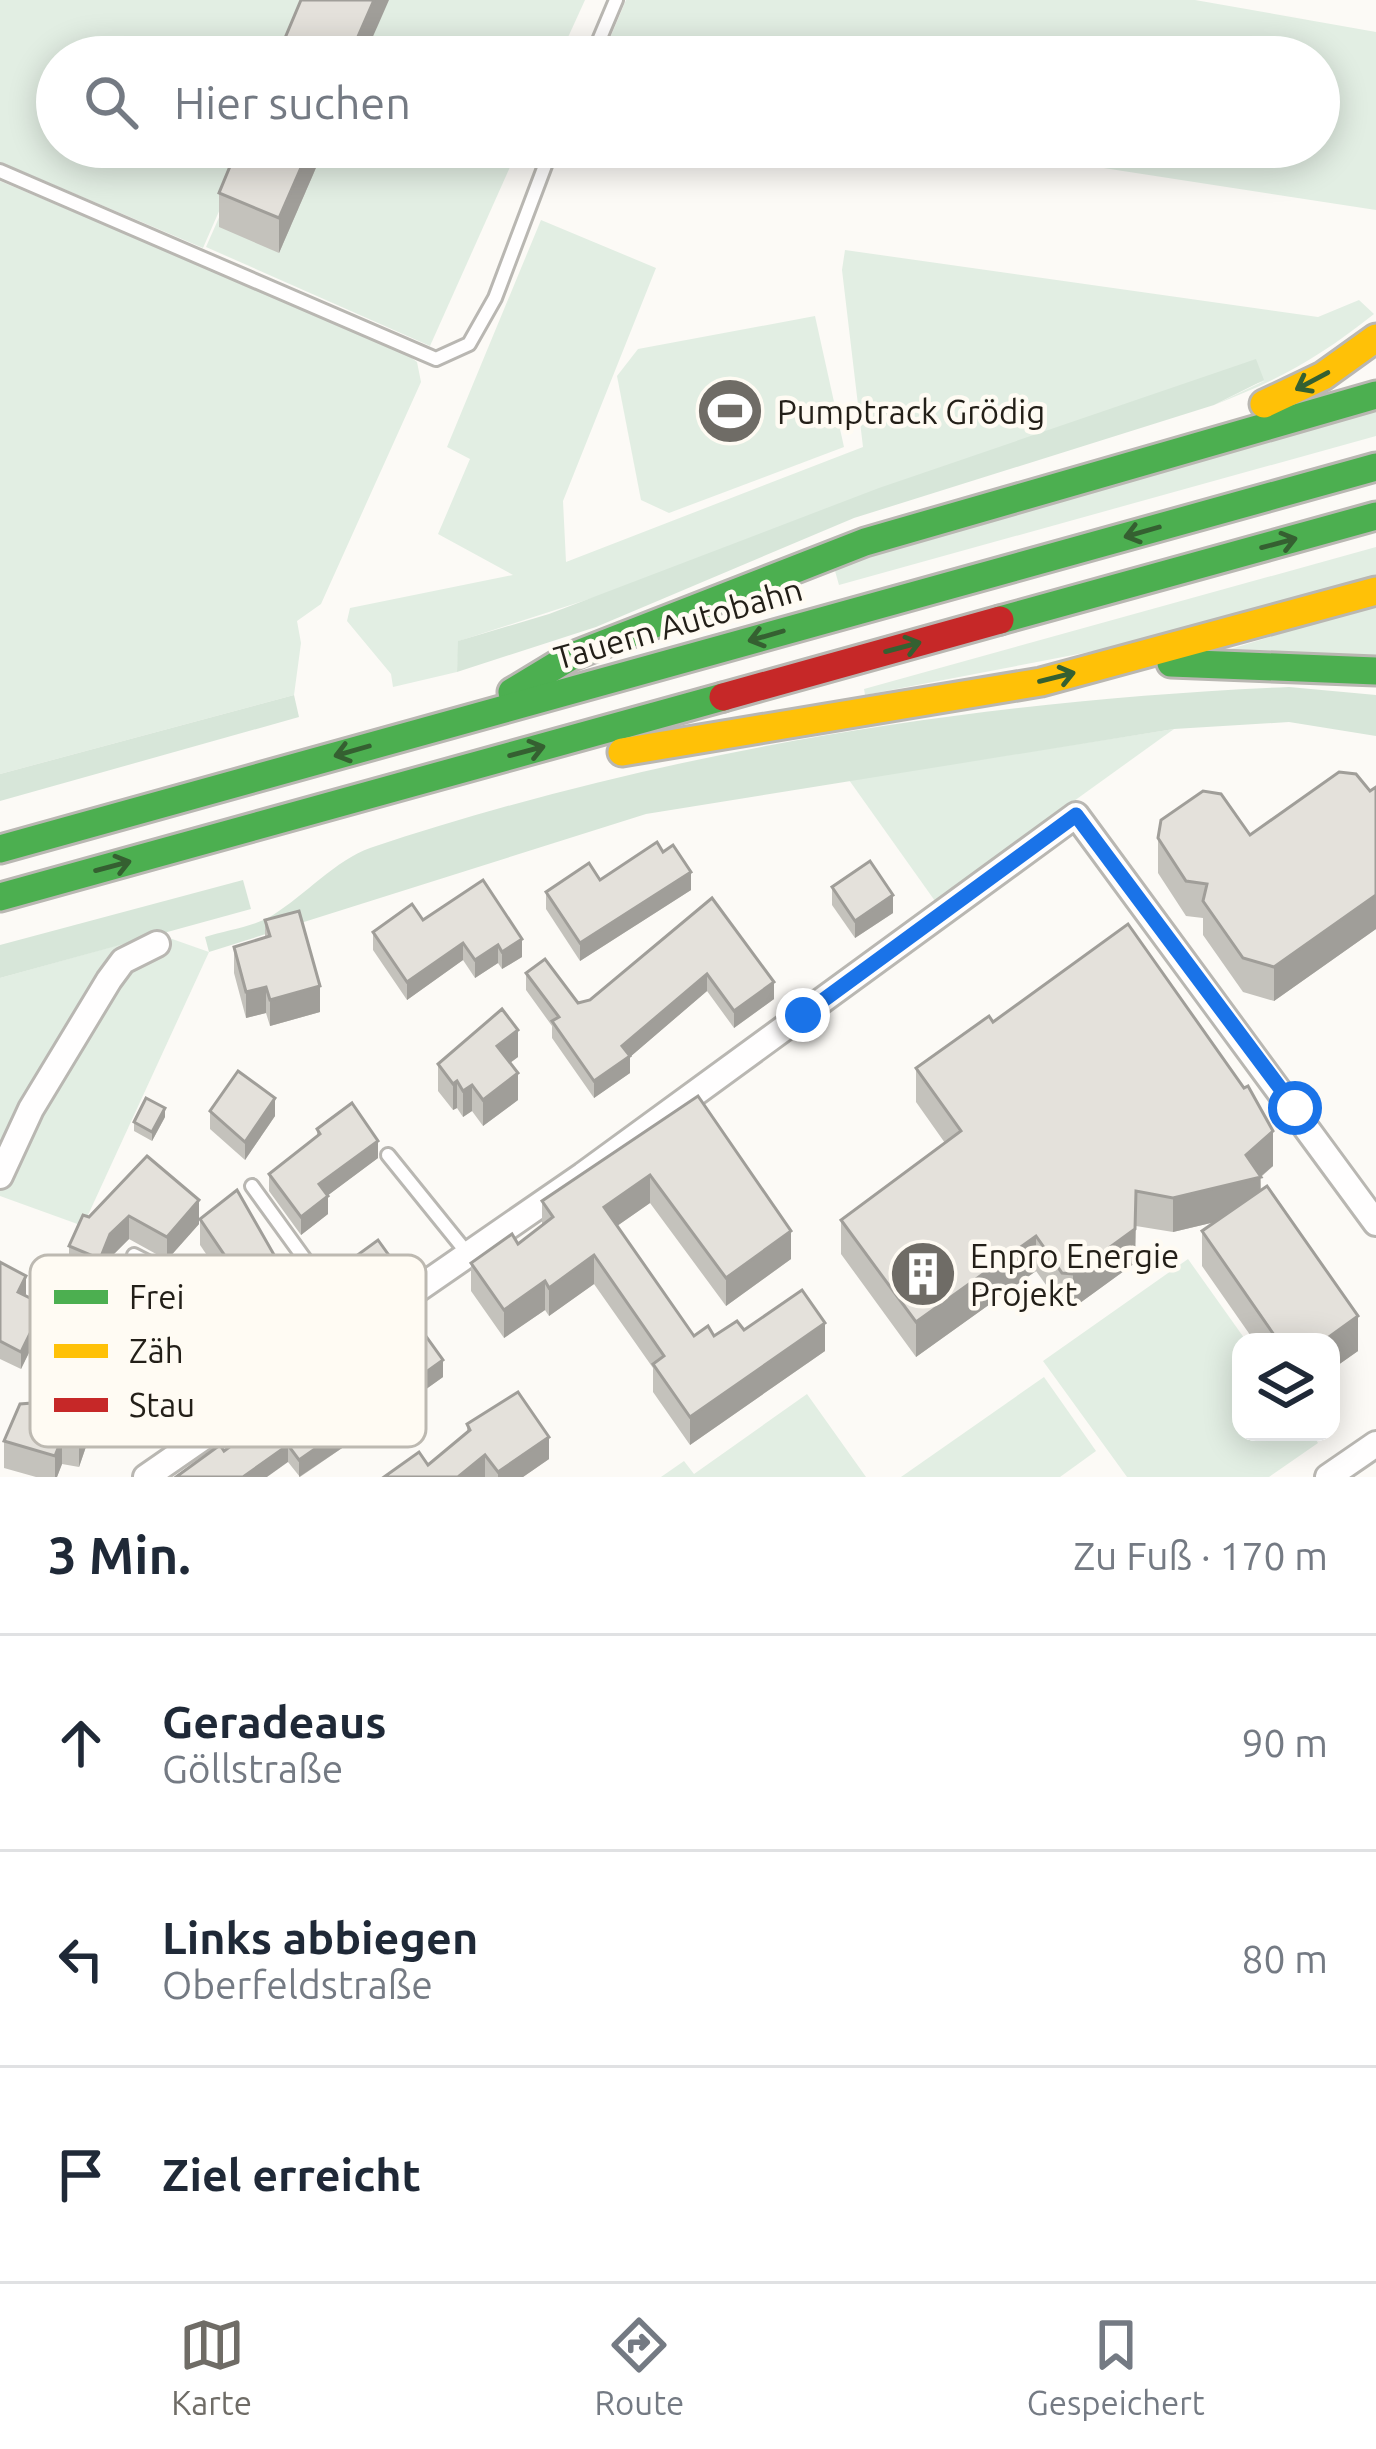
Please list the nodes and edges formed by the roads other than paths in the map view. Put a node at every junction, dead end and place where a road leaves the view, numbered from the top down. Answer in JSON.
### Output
{"nodes":[{"id":1,"x":616,"y":0,"type":"edge"},
{"id":2,"x":601,"y":36,"type":"edge"},
{"id":3,"x":544,"y":168,"type":"edge"},
{"id":4,"x":0,"y":171,"type":"edge"},
{"id":5,"x":1376,"y":338,"type":"edge"},
{"id":6,"x":1376,"y":394,"type":"edge"},
{"id":7,"x":1207,"y":442,"type":"junction"},
{"id":8,"x":1376,"y":467,"type":"edge"},
{"id":9,"x":1376,"y":516,"type":"edge"},
{"id":10,"x":1376,"y":591,"type":"edge"},
{"id":11,"x":1115,"y":663,"type":"junction"},
{"id":12,"x":1376,"y":671,"type":"edge"},
{"id":13,"x":465,"y":720,"type":"junction"},
{"id":14,"x":374,"y":794,"type":"junction"},
{"id":15,"x":0,"y":849,"type":"edge"},
{"id":16,"x":0,"y":897,"type":"edge"},
{"id":17,"x":157,"y":944,"type":"dead end"},
{"id":18,"x":388,"y":1155,"type":"dead end"},
{"id":19,"x":0,"y":1176,"type":"edge"},
{"id":20,"x":252,"y":1186,"type":"dead end"},
{"id":21,"x":1376,"y":1223,"type":"edge"},
{"id":22,"x":468,"y":1254,"type":"junction"},
{"id":23,"x":302,"y":1255,"type":"edge"},
{"id":24,"x":426,"y":1282,"type":"edge"},
{"id":25,"x":1376,"y":1444,"type":"edge"},
{"id":26,"x":188,"y":1447,"type":"edge"},
{"id":27,"x":146,"y":1477,"type":"edge"},
{"id":28,"x":1328,"y":1477,"type":"edge"}],
"edges":[{"from":1,"to":2,"type":"lane"},
{"from":3,"to":4,"type":"lane"},
{"from":5,"to":7,"type":"highway","one_way":true},
{"from":6,"to":7,"type":"highway"},
{"from":7,"to":13,"type":"highway"},
{"from":8,"to":13,"type":"highway","name":"Tauern Autobahn","one_way":true},
{"from":14,"to":9,"type":"highway","one_way":true},
{"from":10,"to":11,"type":"highway"},
{"from":11,"to":12,"type":"highway"},
{"from":14,"to":11,"type":"highway","one_way":true},
{"from":13,"to":15,"type":"highway","name":"Tauern Autobahn","one_way":true},
{"from":16,"to":14,"type":"highway","one_way":true},
{"from":17,"to":19,"type":"street"},
{"from":18,"to":22,"type":"lane"},
{"from":20,"to":23,"type":"lane"},
{"from":21,"to":22,"type":"street"},
{"from":22,"to":24,"type":"street"},
{"from":25,"to":28,"type":"street"},
{"from":26,"to":27,"type":"street"}]}
